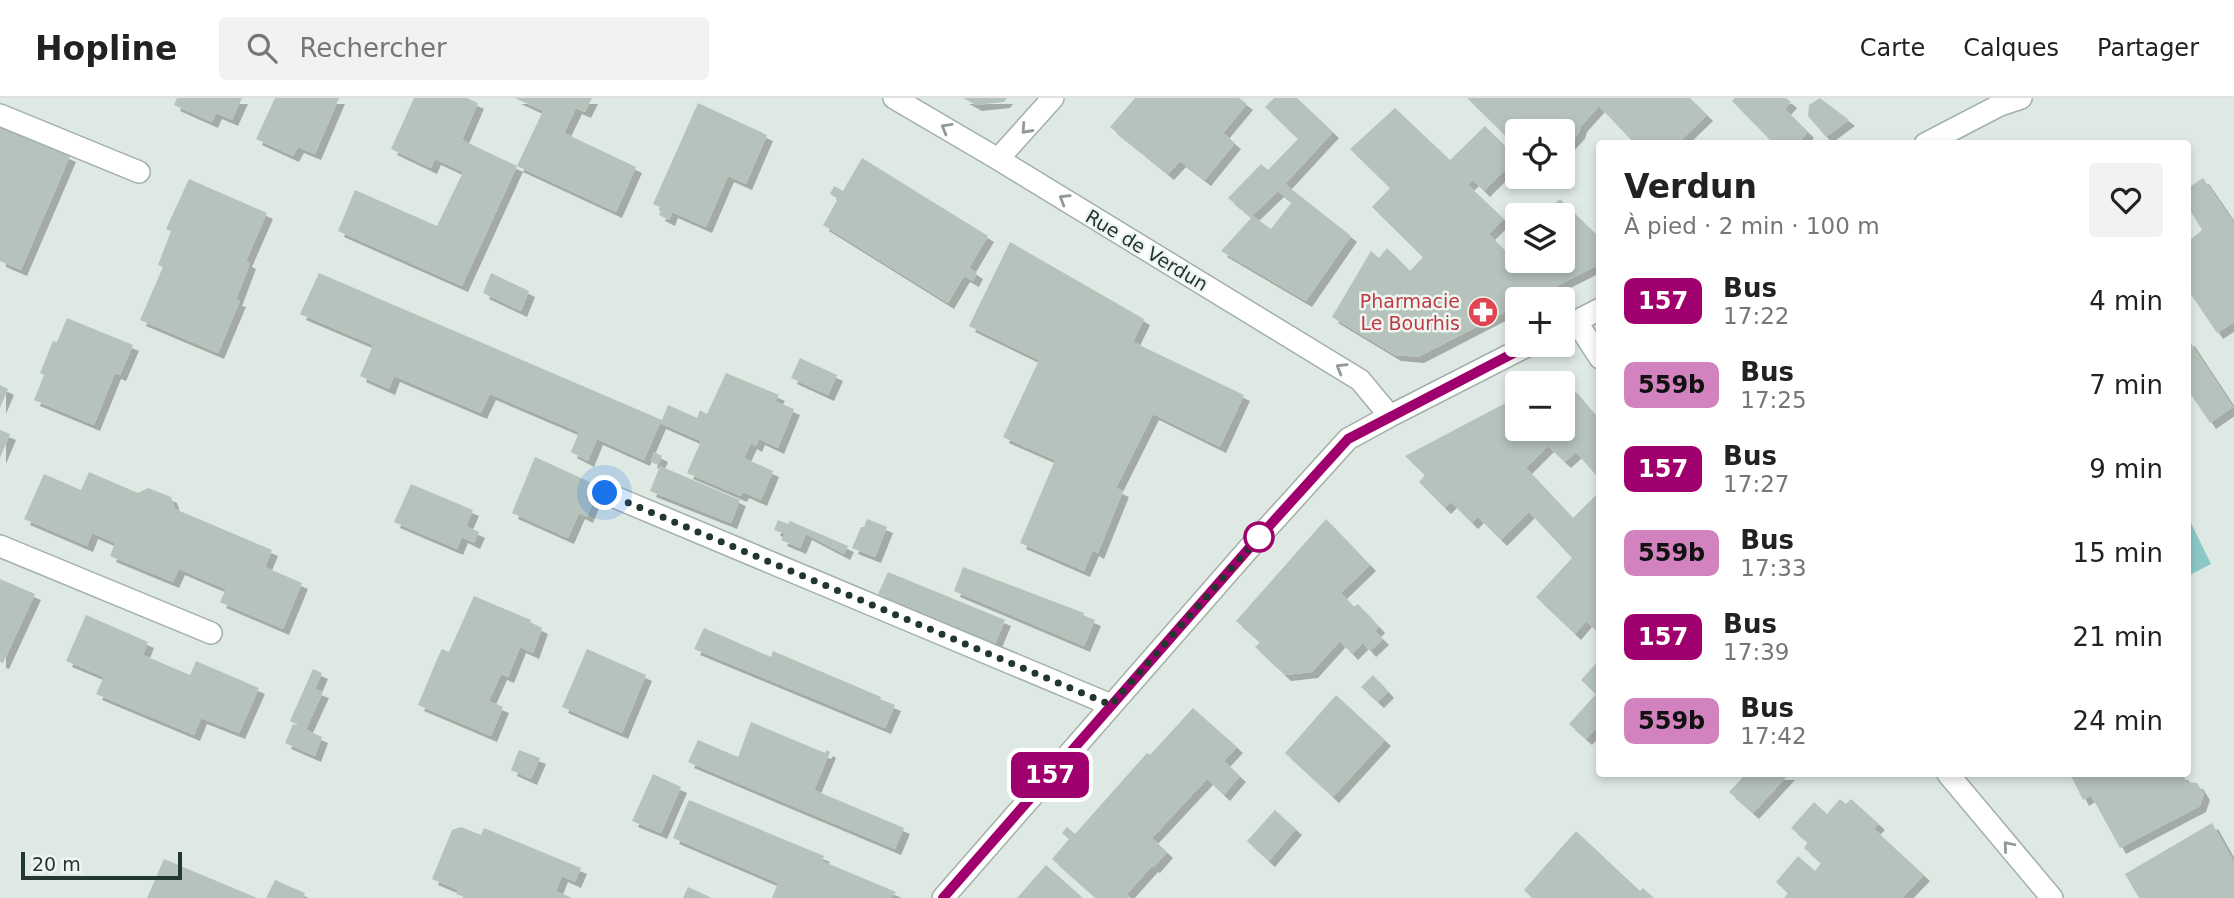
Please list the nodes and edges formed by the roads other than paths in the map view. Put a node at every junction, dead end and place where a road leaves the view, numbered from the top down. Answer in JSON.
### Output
{"nodes":[{"id":1,"x":894,"y":98,"type":"edge"},
{"id":2,"x":1053,"y":98,"type":"edge"},
{"id":3,"x":2021,"y":98,"type":"edge"},
{"id":4,"x":0,"y":115,"type":"edge"},
{"id":5,"x":1933,"y":140,"type":"edge"},
{"id":6,"x":998,"y":159,"type":"junction"},
{"id":7,"x":139,"y":172,"type":"dead end"},
{"id":8,"x":1596,"y":311,"type":"edge"},
{"id":9,"x":1575,"y":321,"type":"edge"},
{"id":10,"x":1575,"y":331,"type":"edge"},
{"id":11,"x":1596,"y":354,"type":"edge"},
{"id":12,"x":1506,"y":357,"type":"edge"},
{"id":13,"x":1390,"y":416,"type":"junction"},
{"id":14,"x":605,"y":493,"type":"dead end"},
{"id":15,"x":0,"y":546,"type":"edge"},
{"id":16,"x":211,"y":633,"type":"dead end"},
{"id":17,"x":1111,"y":705,"type":"junction"},
{"id":18,"x":1951,"y":777,"type":"edge"},
{"id":19,"x":943,"y":898,"type":"edge"},
{"id":20,"x":2052,"y":898,"type":"edge"}],
"edges":[{"from":6,"to":1,"type":"street","name":"Rue de Verdun","one_way":true},
{"from":2,"to":6,"type":"street","one_way":true},
{"from":3,"to":5,"type":"street"},
{"from":4,"to":7,"type":"street"},
{"from":13,"to":6,"type":"street","name":"Rue de Verdun","one_way":true},
{"from":8,"to":9,"type":"street"},
{"from":10,"to":11,"type":"street"},
{"from":12,"to":13,"type":"street"},
{"from":13,"to":17,"type":"street"},
{"from":14,"to":17,"type":"street"},
{"from":15,"to":16,"type":"street"},
{"from":17,"to":19,"type":"street"},
{"from":20,"to":18,"type":"street","one_way":true}]}
